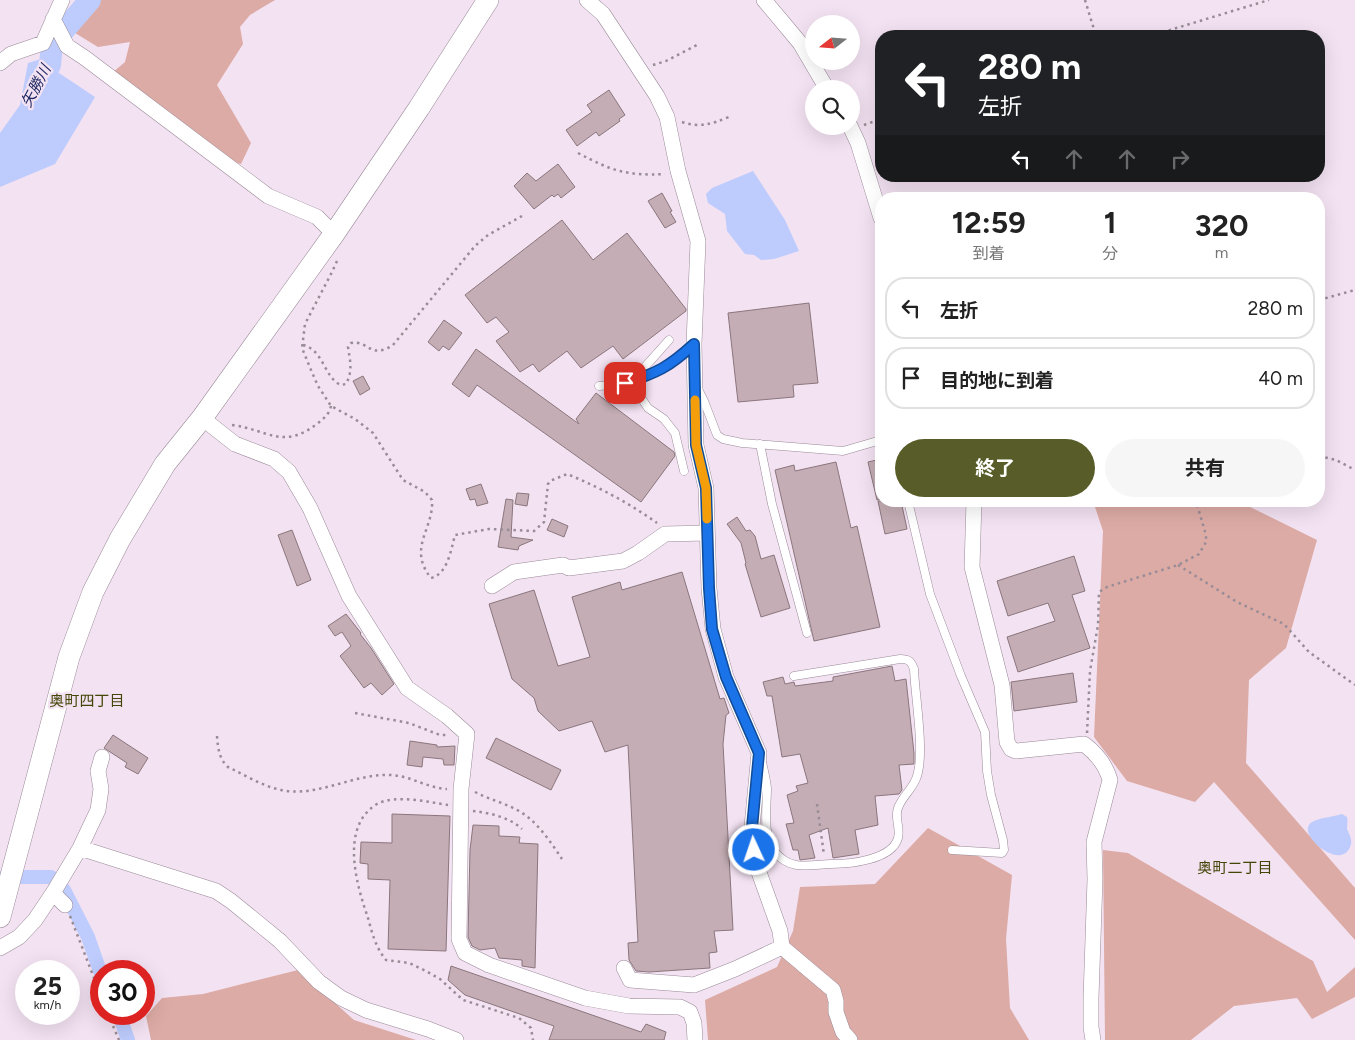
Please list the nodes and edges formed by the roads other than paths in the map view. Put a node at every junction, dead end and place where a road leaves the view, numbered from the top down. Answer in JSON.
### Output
{"nodes":[{"id":1,"x":62,"y":0,"type":"edge"},
{"id":2,"x":488,"y":0,"type":"edge"},
{"id":3,"x":587,"y":0,"type":"edge"},
{"id":4,"x":764,"y":0,"type":"edge"},
{"id":5,"x":53,"y":19,"type":"junction"},
{"id":6,"x":0,"y":63,"type":"edge"},
{"id":7,"x":822,"y":80,"type":"edge"},
{"id":8,"x":854,"y":135,"type":"edge"},
{"id":9,"x":875,"y":198,"type":"edge"},
{"id":10,"x":334,"y":234,"type":"junction"},
{"id":11,"x":669,"y":340,"type":"dead end"},
{"id":12,"x":694,"y":344,"type":"junction"},
{"id":13,"x":625,"y":383,"type":"junction"},
{"id":14,"x":694,"y":383,"type":"junction"},
{"id":15,"x":599,"y":386,"type":"dead end"},
{"id":16,"x":208,"y":422,"type":"junction"},
{"id":17,"x":875,"y":442,"type":"edge"},
{"id":18,"x":760,"y":444,"type":"junction"},
{"id":19,"x":684,"y":471,"type":"dead end"},
{"id":20,"x":909,"y":507,"type":"edge"},
{"id":21,"x":974,"y":507,"type":"edge"},
{"id":22,"x":707,"y":532,"type":"junction"},
{"id":23,"x":492,"y":586,"type":"dead end"},
{"id":24,"x":807,"y":634,"type":"dead end"},
{"id":25,"x":794,"y":676,"type":"dead end"},
{"id":26,"x":759,"y":753,"type":"junction"},
{"id":27,"x":102,"y":757,"type":"dead end"},
{"id":28,"x":80,"y":848,"type":"junction"},
{"id":29,"x":952,"y":850,"type":"dead end"},
{"id":30,"x":53,"y":893,"type":"junction"},
{"id":31,"x":65,"y":905,"type":"road end"},
{"id":32,"x":0,"y":917,"type":"edge"},
{"id":33,"x":782,"y":947,"type":"junction"},
{"id":34,"x":0,"y":948,"type":"edge"},
{"id":35,"x":624,"y":968,"type":"dead end"},
{"id":36,"x":456,"y":1040,"type":"edge"},
{"id":37,"x":695,"y":1040,"type":"edge"},
{"id":38,"x":850,"y":1040,"type":"edge"},
{"id":39,"x":1094,"y":1040,"type":"edge"}],
"edges":[{"from":1,"to":5,"type":"street"},
{"from":2,"to":10,"type":"street"},
{"from":3,"to":12,"type":"street"},
{"from":4,"to":7,"type":"street"},
{"from":5,"to":6,"type":"street"},
{"from":5,"to":10,"type":"street"},
{"from":8,"to":9,"type":"street"},
{"from":10,"to":16,"type":"street"},
{"from":11,"to":13,"type":"lane"},
{"from":12,"to":13,"type":"lane"},
{"from":12,"to":14,"type":"street"},
{"from":13,"to":15,"type":"lane"},
{"from":13,"to":19,"type":"lane"},
{"from":14,"to":18,"type":"lane"},
{"from":14,"to":22,"type":"street"},
{"from":16,"to":32,"type":"street"},
{"from":16,"to":37,"type":"street"},
{"from":17,"to":18,"type":"lane"},
{"from":18,"to":24,"type":"lane"},
{"from":20,"to":29,"type":"lane"},
{"from":21,"to":39,"type":"street"},
{"from":22,"to":23,"type":"street"},
{"from":22,"to":26,"type":"street"},
{"from":25,"to":26,"type":"lane"},
{"from":26,"to":33,"type":"street"},
{"from":27,"to":28,"type":"street"},
{"from":28,"to":30,"type":"street"},
{"from":28,"to":36,"type":"street"},
{"from":30,"to":31,"type":"street"},
{"from":30,"to":34,"type":"street"},
{"from":33,"to":35,"type":"street"},
{"from":33,"to":38,"type":"street"}]}
